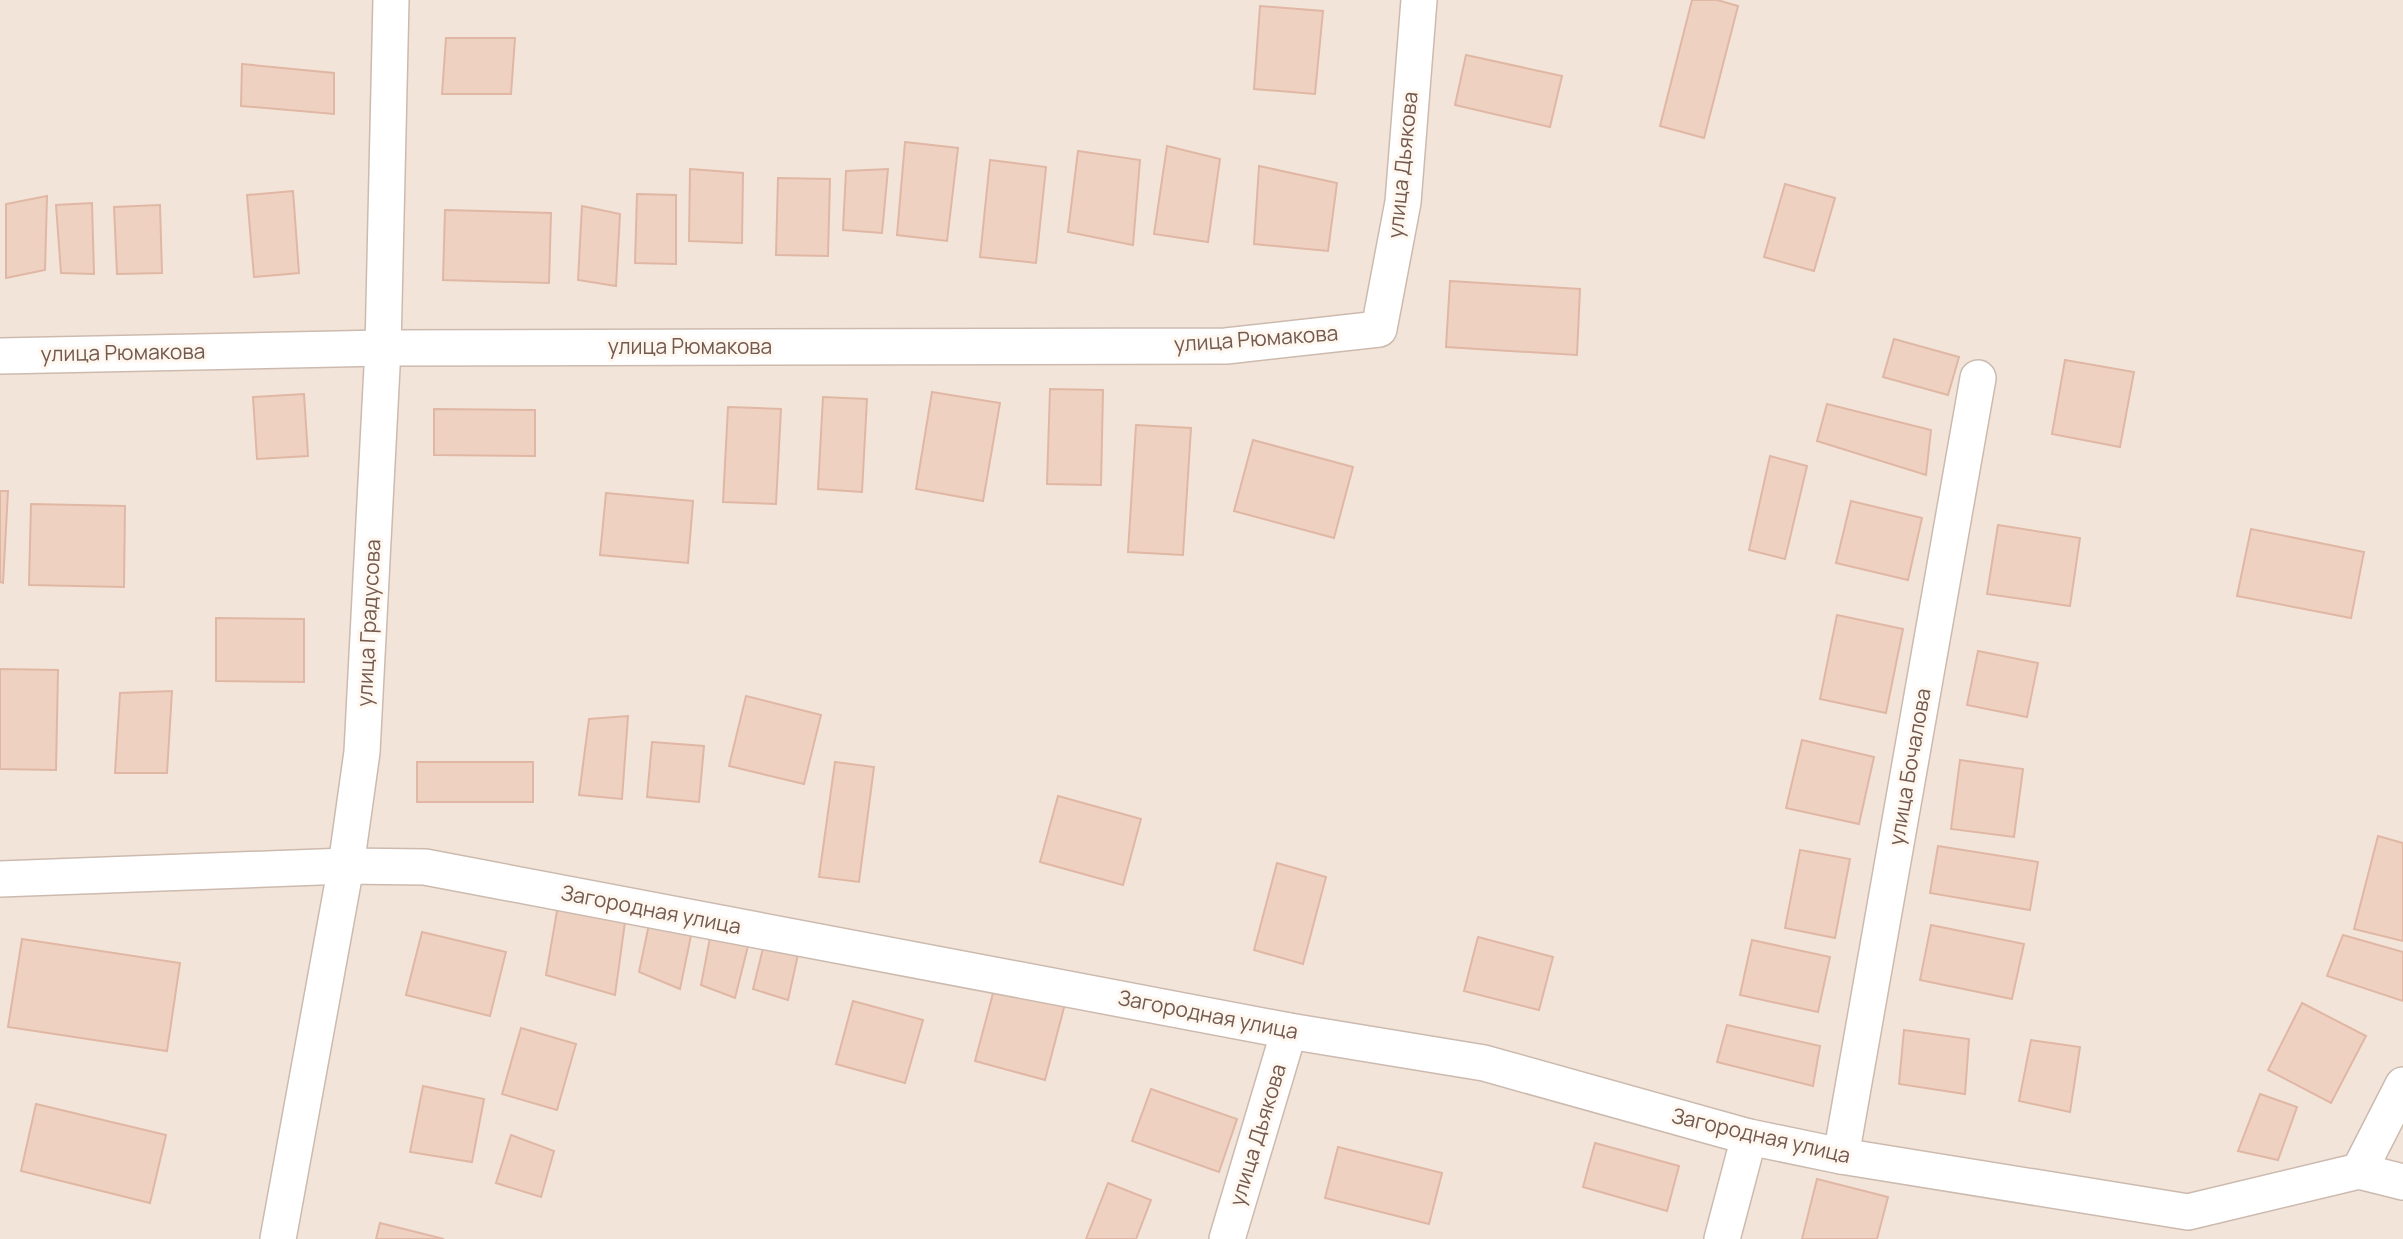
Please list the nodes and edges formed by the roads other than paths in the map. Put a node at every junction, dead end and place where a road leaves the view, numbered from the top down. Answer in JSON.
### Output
{"nodes":[{"id":1,"x":390,"y":0,"type":"edge"},
{"id":2,"x":1419,"y":0,"type":"edge"},
{"id":3,"x":1378,"y":329,"type":"joint"},
{"id":4,"x":383,"y":348,"type":"junction"},
{"id":5,"x":0,"y":356,"type":"edge"},
{"id":6,"x":1978,"y":378,"type":"dead end"},
{"id":7,"x":346,"y":866,"type":"junction"},
{"id":8,"x":0,"y":879,"type":"edge"},
{"id":9,"x":1289,"y":1031,"type":"junction"},
{"id":10,"x":2403,"y":1085,"type":"edge"},
{"id":11,"x":1749,"y":1137,"type":"junction"},
{"id":12,"x":1841,"y":1156,"type":"junction"},
{"id":13,"x":2359,"y":1171,"type":"junction"},
{"id":14,"x":2403,"y":1182,"type":"edge"},
{"id":15,"x":278,"y":1239,"type":"edge"},
{"id":16,"x":1227,"y":1239,"type":"edge"},
{"id":17,"x":1722,"y":1239,"type":"edge"}],
"edges":[{"from":1,"to":4,"type":"street","name":"улица Градусова"},
{"from":2,"to":3,"type":"street","name":"улица Дьякова"},
{"from":3,"to":4,"type":"street","name":"улица Рюмакова"},
{"from":4,"to":5,"type":"street","name":"улица Рюмакова"},
{"from":4,"to":7,"type":"street","name":"улица Градусова"},
{"from":6,"to":12,"type":"street","name":"улица Бочалова"},
{"from":7,"to":8,"type":"street","name":"Загородная улица"},
{"from":7,"to":9,"type":"street","name":"Загородная улица"},
{"from":7,"to":15,"type":"street","name":"улица Градусова"},
{"from":9,"to":11,"type":"street","name":"Загородная улица"},
{"from":9,"to":16,"type":"street","name":"улица Дьякова"},
{"from":10,"to":13,"type":"street"},
{"from":11,"to":12,"type":"street","name":"Загородная улица"},
{"from":11,"to":17,"type":"street"},
{"from":12,"to":13,"type":"street","name":"Загородная улица"},
{"from":13,"to":14,"type":"street","name":"Загородная улица"}]}
